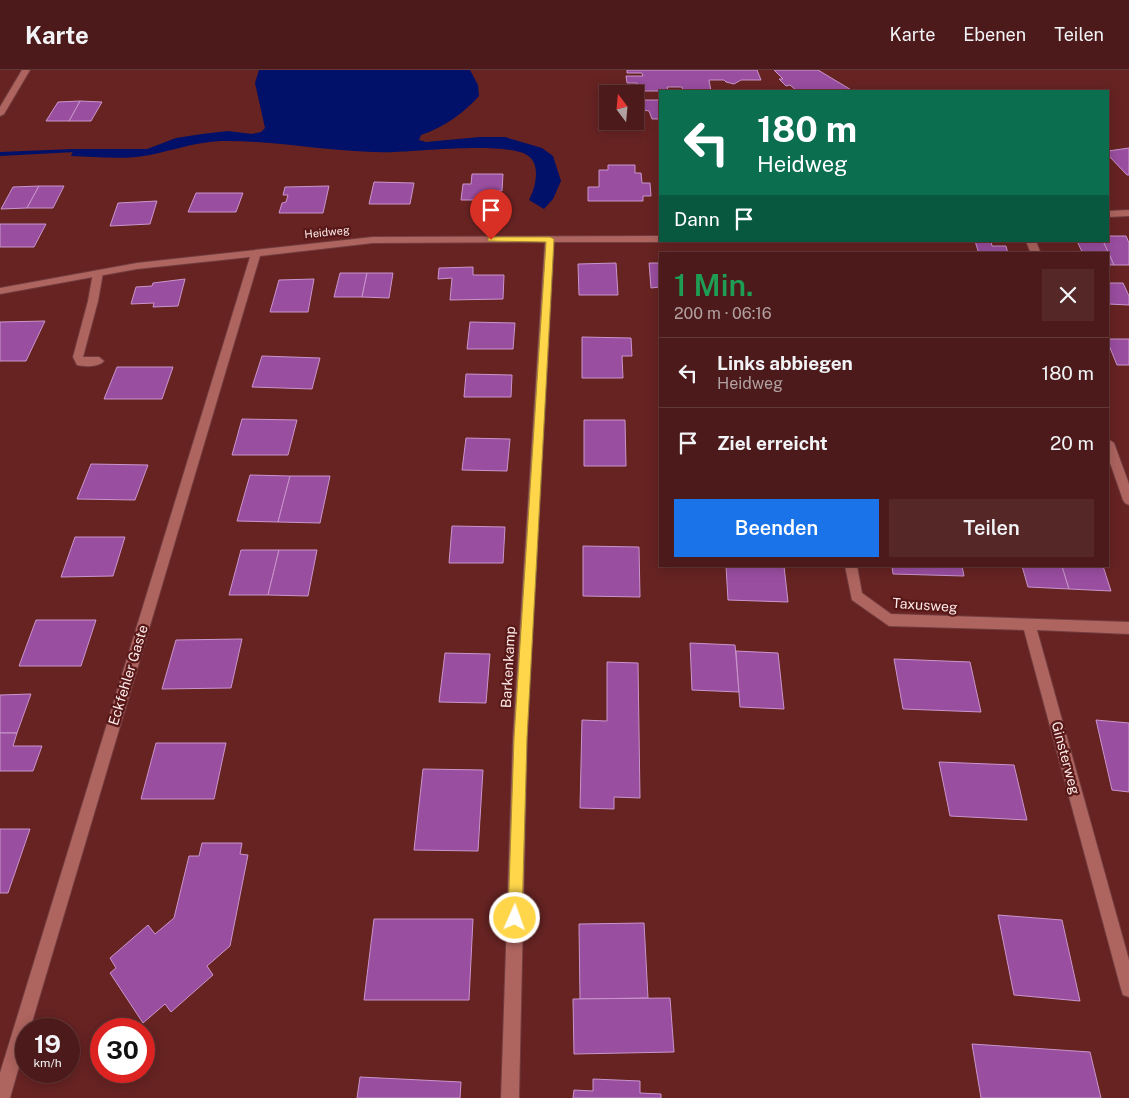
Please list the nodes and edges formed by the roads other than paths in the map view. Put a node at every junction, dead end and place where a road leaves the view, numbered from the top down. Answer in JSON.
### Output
{"nodes":[{"id":1,"x":26,"y":70,"type":"edge"},
{"id":2,"x":0,"y":114,"type":"edge"},
{"id":3,"x":1129,"y":213,"type":"edge"},
{"id":4,"x":1109,"y":214,"type":"edge"},
{"id":5,"x":550,"y":239,"type":"junction"},
{"id":6,"x":659,"y":239,"type":"edge"},
{"id":7,"x":256,"y":252,"type":"junction"},
{"id":8,"x":98,"y":273,"type":"junction"},
{"id":9,"x":0,"y":292,"type":"edge"},
{"id":10,"x":99,"y":361,"type":"dead end"},
{"id":11,"x":1109,"y":446,"type":"edge"},
{"id":12,"x":1129,"y":500,"type":"edge"},
{"id":13,"x":851,"y":567,"type":"edge"},
{"id":14,"x":1029,"y":624,"type":"junction"},
{"id":15,"x":1129,"y":628,"type":"edge"},
{"id":16,"x":1129,"y":989,"type":"edge"},
{"id":17,"x":1,"y":1098,"type":"edge"},
{"id":18,"x":510,"y":1098,"type":"edge"}],
"edges":[{"from":1,"to":2,"type":"street"},
{"from":3,"to":4,"type":"street"},
{"from":5,"to":6,"type":"street","name":"Heidweg"},
{"from":5,"to":7,"type":"street","name":"Heidweg"},
{"from":5,"to":18,"type":"street","name":"Barkenkamp"},
{"from":7,"to":8,"type":"street","name":"Heidweg"},
{"from":7,"to":17,"type":"street","name":"Eckfehler Gaste"},
{"from":8,"to":9,"type":"street","name":"Heidweg"},
{"from":8,"to":10,"type":"street"},
{"from":11,"to":12,"type":"street"},
{"from":13,"to":14,"type":"street","name":"Taxusweg"},
{"from":14,"to":15,"type":"street"},
{"from":14,"to":16,"type":"street","name":"Ginsterweg"}]}
